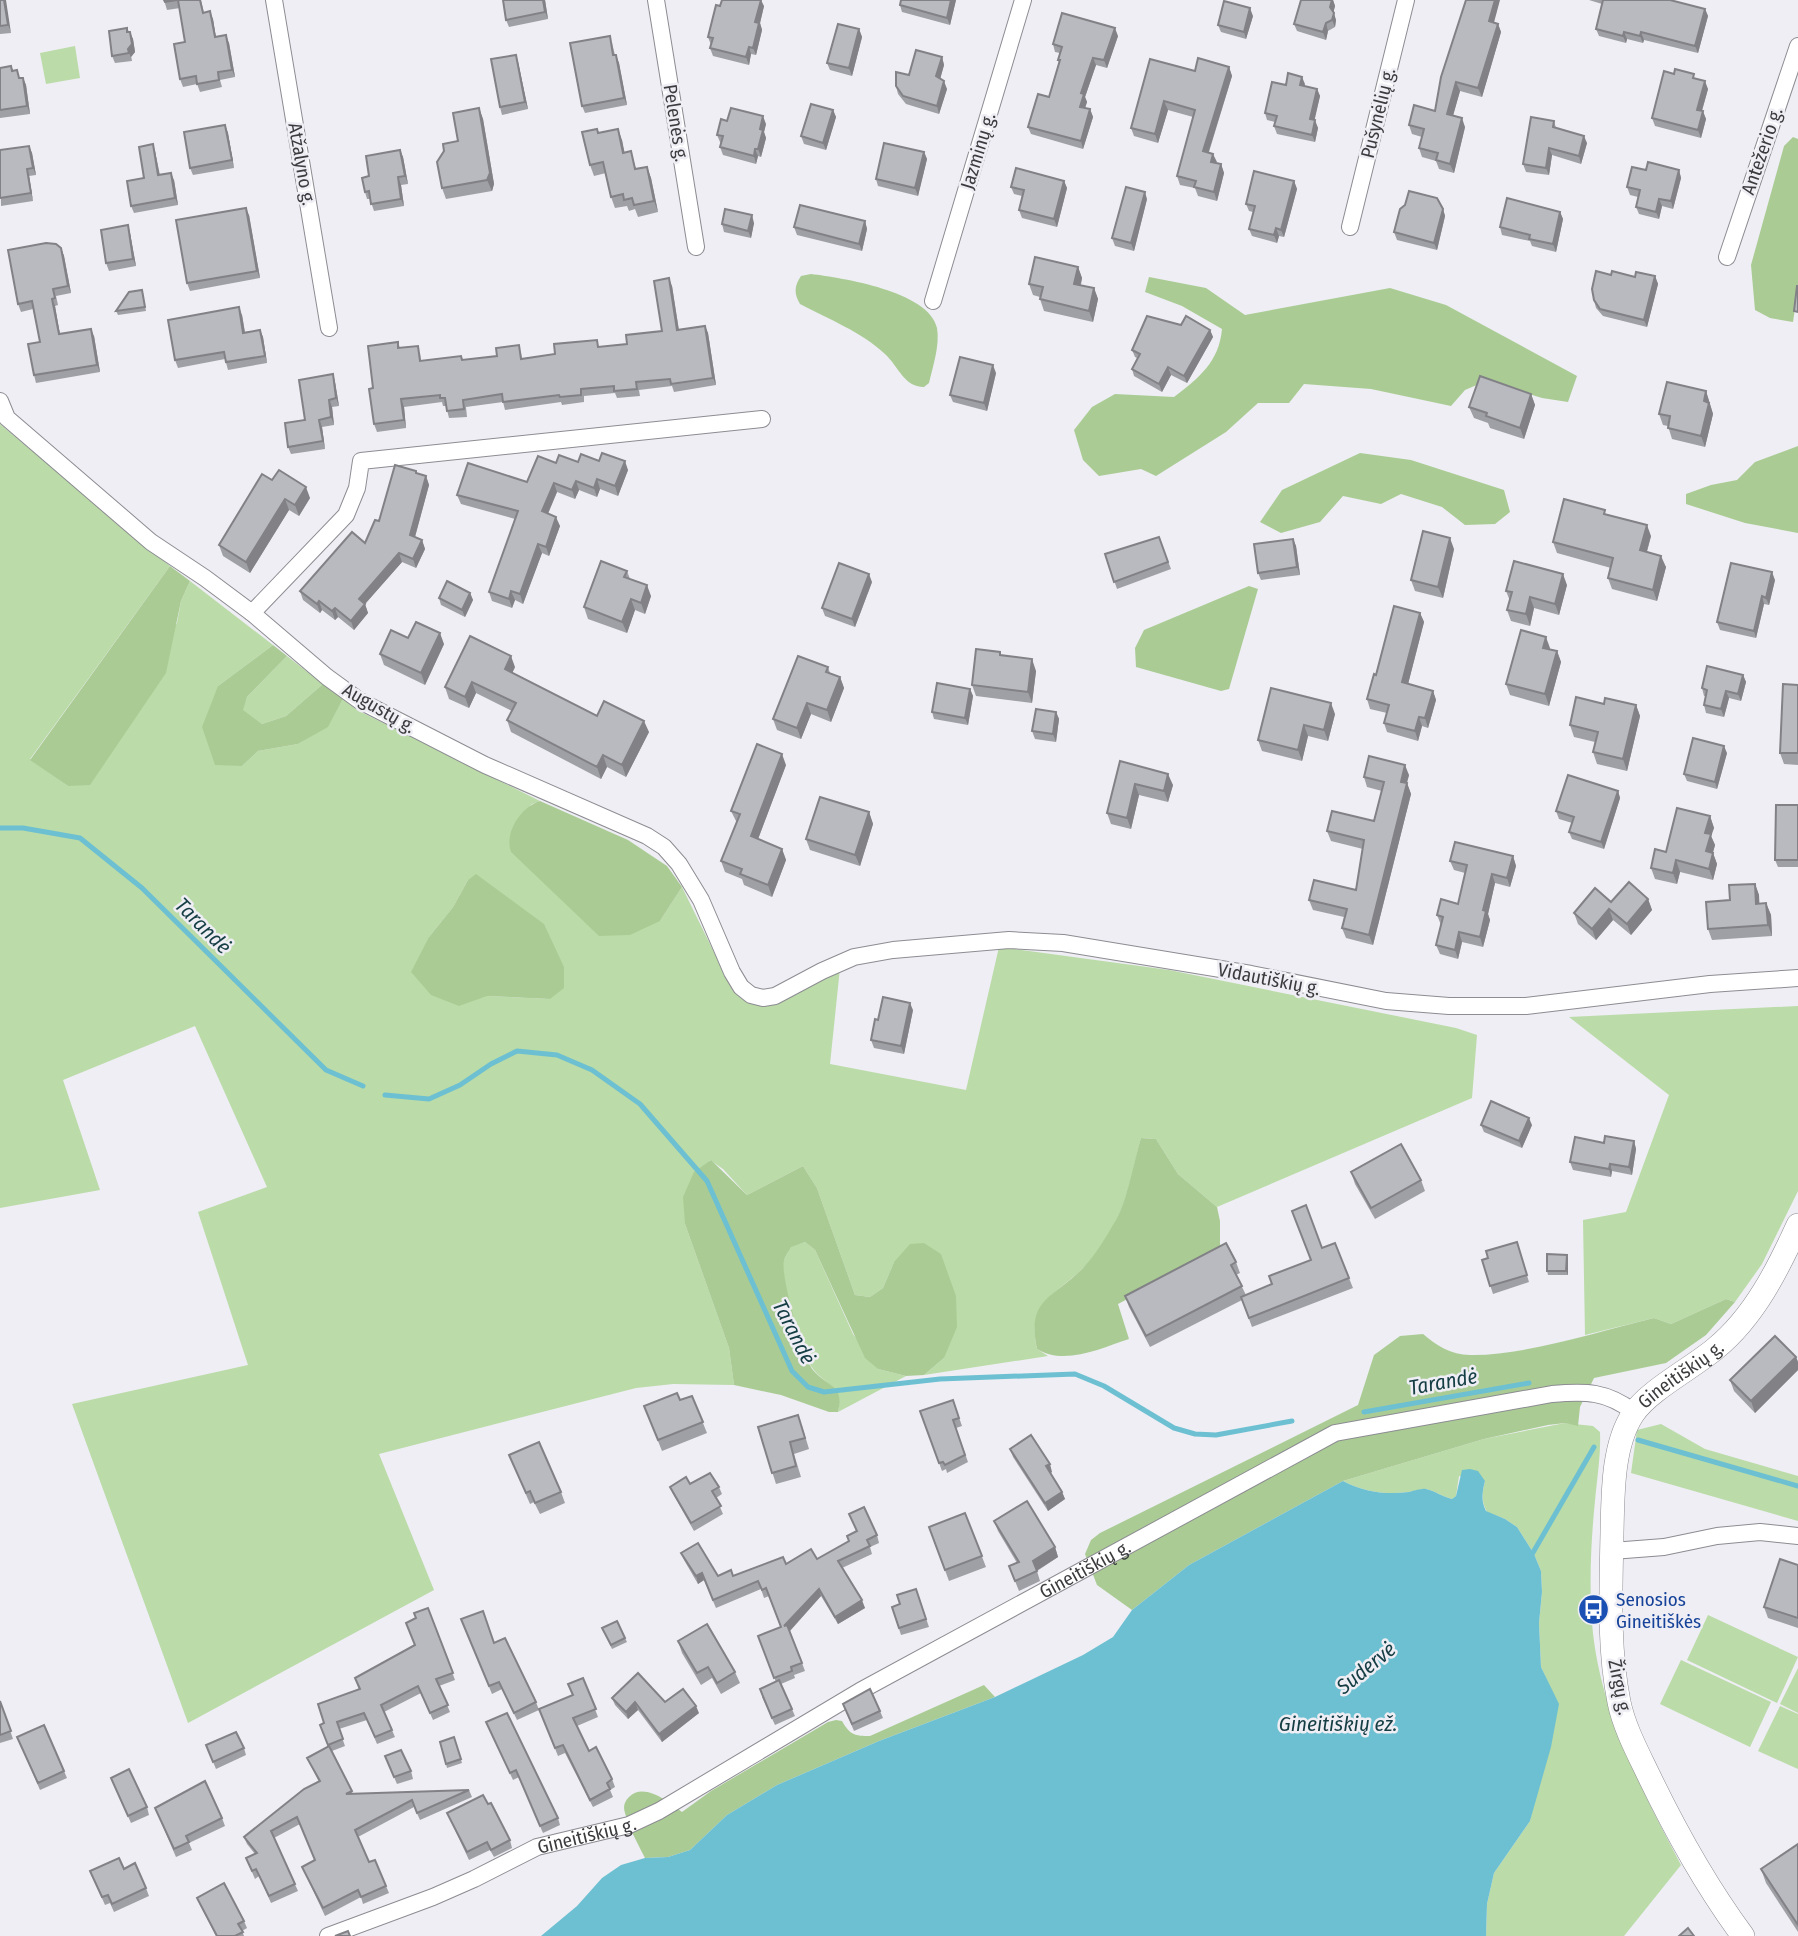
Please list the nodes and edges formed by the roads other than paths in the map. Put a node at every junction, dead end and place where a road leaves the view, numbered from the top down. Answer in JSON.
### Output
{"nodes":[{"id":1,"x":274,"y":0,"type":"edge"},
{"id":2,"x":656,"y":0,"type":"edge"},
{"id":3,"x":1023,"y":0,"type":"edge"},
{"id":4,"x":1406,"y":0,"type":"edge"},
{"id":5,"x":1798,"y":46,"type":"edge"},
{"id":6,"x":1350,"y":227,"type":"dead end"},
{"id":7,"x":696,"y":247,"type":"dead end"},
{"id":8,"x":1727,"y":257,"type":"dead end"},
{"id":9,"x":933,"y":301,"type":"dead end"},
{"id":10,"x":329,"y":328,"type":"dead end"},
{"id":11,"x":0,"y":401,"type":"edge"},
{"id":12,"x":762,"y":419,"type":"dead end"},
{"id":13,"x":252,"y":613,"type":"junction"},
{"id":14,"x":1798,"y":978,"type":"edge"},
{"id":15,"x":751,"y":995,"type":"joint"},
{"id":16,"x":1798,"y":1225,"type":"edge"},
{"id":17,"x":1634,"y":1412,"type":"junction"},
{"id":18,"x":1798,"y":1536,"type":"edge"},
{"id":19,"x":1612,"y":1551,"type":"junction"},
{"id":20,"x":328,"y":1936,"type":"edge"},
{"id":21,"x":1743,"y":1936,"type":"edge"}],
"edges":[{"from":1,"to":10,"type":"street","name":"Atžalyno g."},
{"from":2,"to":7,"type":"street","name":"Pelenės g."},
{"from":3,"to":9,"type":"street","name":"Jazminų g."},
{"from":4,"to":6,"type":"street","name":"Pušynėlių g."},
{"from":5,"to":8,"type":"street","name":"Antežerio g."},
{"from":11,"to":13,"type":"street","name":"Augustų g."},
{"from":12,"to":13,"type":"street"},
{"from":13,"to":15,"type":"street","name":"Augustų g."},
{"from":14,"to":15,"type":"street","name":"Vidautiškių g."},
{"from":16,"to":17,"type":"street","name":"Gineitiškių g."},
{"from":17,"to":19,"type":"street","name":"Žirgų g."},
{"from":17,"to":20,"type":"street","name":"Gineitiškių g."},
{"from":18,"to":19,"type":"street"},
{"from":19,"to":21,"type":"street","name":"Žirgų g."}]}
